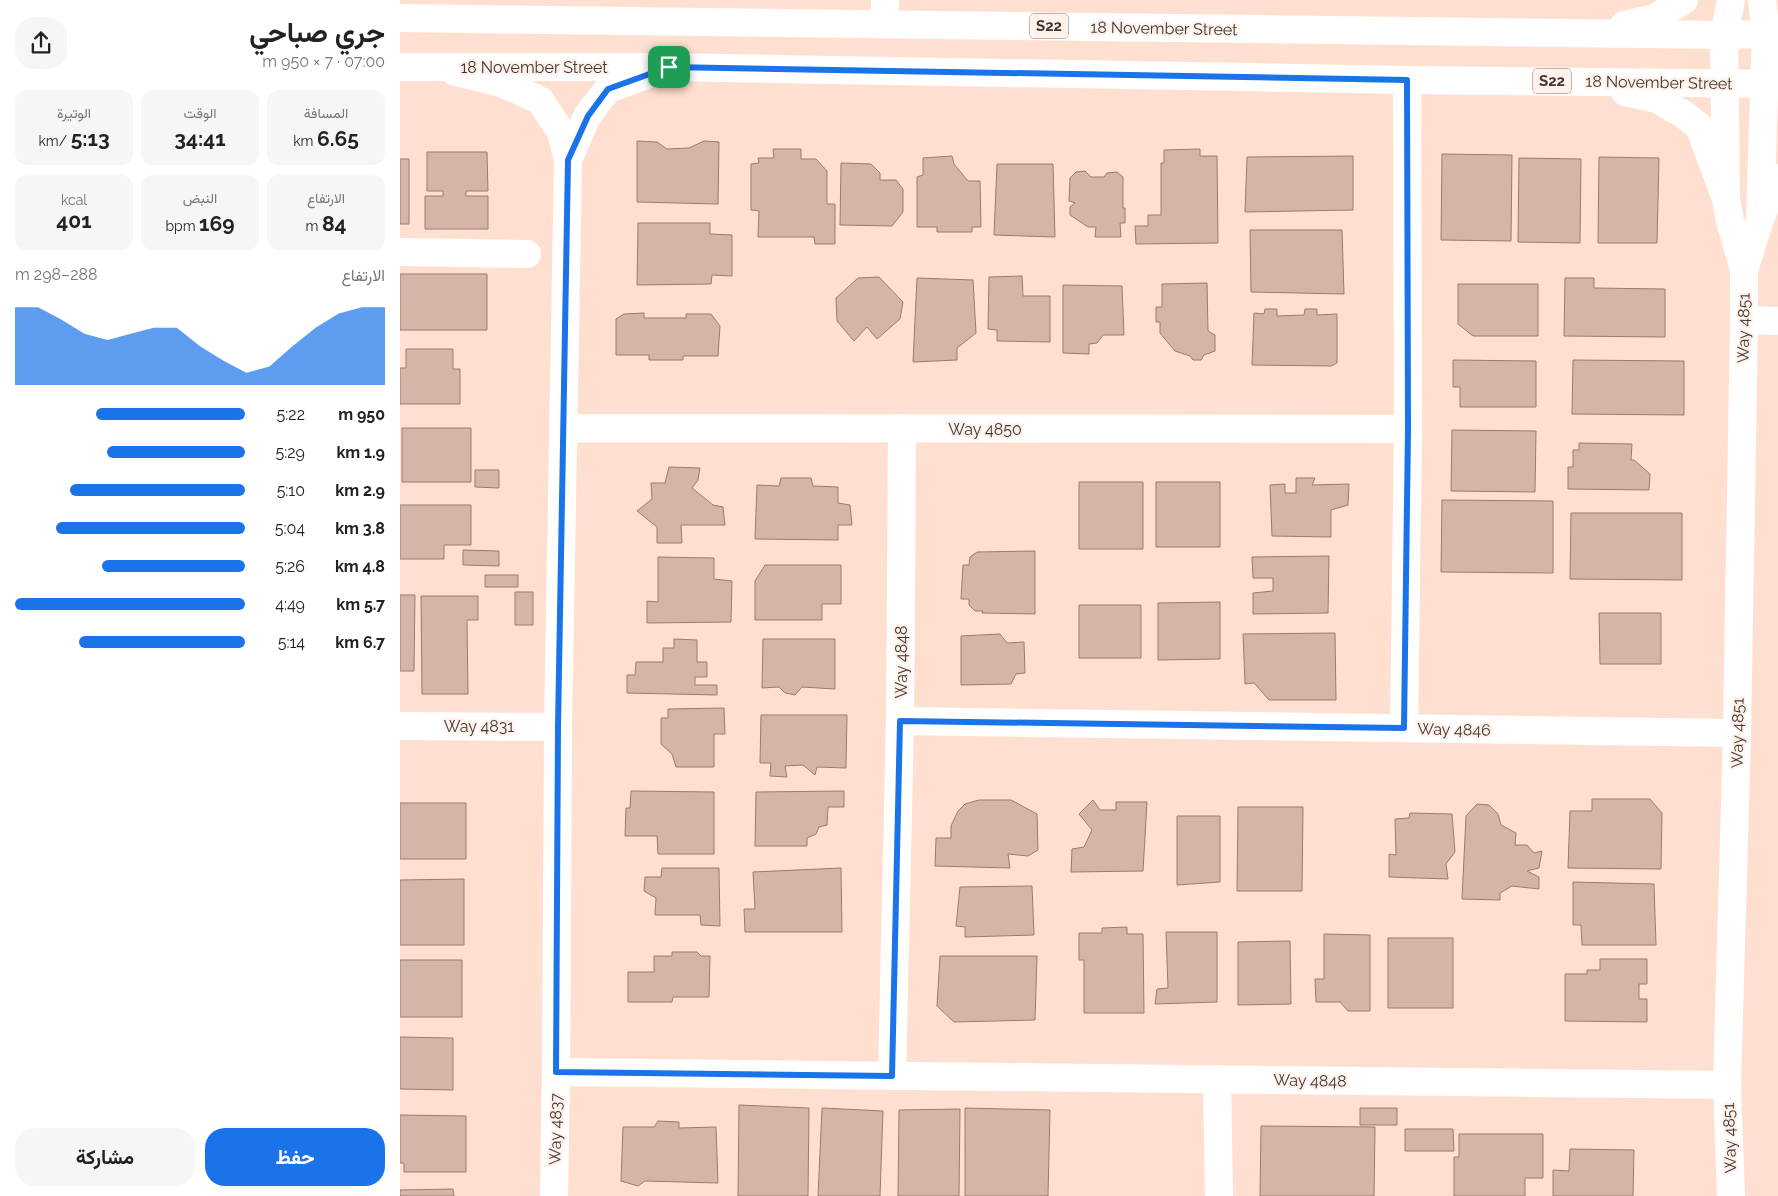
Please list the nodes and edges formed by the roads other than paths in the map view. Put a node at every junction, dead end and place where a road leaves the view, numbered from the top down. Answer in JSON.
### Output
{"nodes":[{"id":1,"x":1684,"y":0,"type":"edge"},
{"id":2,"x":1731,"y":0,"type":"edge"},
{"id":3,"x":1762,"y":0,"type":"edge"},
{"id":4,"x":885,"y":12,"type":"edge"},
{"id":5,"x":400,"y":18,"type":"edge"},
{"id":6,"x":1587,"y":33,"type":"junction"},
{"id":7,"x":1724,"y":34,"type":"junction"},
{"id":8,"x":1772,"y":34,"type":"edge"},
{"id":9,"x":400,"y":66,"type":"edge"},
{"id":10,"x":669,"y":67,"type":"junction"},
{"id":11,"x":435,"y":68,"type":"junction"},
{"id":12,"x":1407,"y":80,"type":"junction"},
{"id":13,"x":1526,"y":81,"type":"junction"},
{"id":14,"x":1724,"y":83,"type":"junction"},
{"id":15,"x":1772,"y":84,"type":"edge"},
{"id":16,"x":568,"y":160,"type":"junction"},
{"id":17,"x":1778,"y":178,"type":"edge"},
{"id":18,"x":1726,"y":199,"type":"junction"},
{"id":19,"x":1760,"y":219,"type":"junction"},
{"id":20,"x":400,"y":252,"type":"edge"},
{"id":21,"x":528,"y":254,"type":"dead end"},
{"id":22,"x":1744,"y":270,"type":"junction"},
{"id":23,"x":1744,"y":320,"type":"junction"},
{"id":24,"x":1778,"y":321,"type":"edge"},
{"id":25,"x":563,"y":428,"type":"junction"},
{"id":26,"x":902,"y":428,"type":"junction"},
{"id":27,"x":1408,"y":429,"type":"junction"},
{"id":28,"x":900,"y":721,"type":"junction"},
{"id":29,"x":400,"y":726,"type":"edge"},
{"id":30,"x":558,"y":727,"type":"junction"},
{"id":31,"x":1404,"y":728,"type":"junction"},
{"id":32,"x":1737,"y":733,"type":"junction"},
{"id":33,"x":556,"y":1072,"type":"junction"},
{"id":34,"x":892,"y":1076,"type":"junction"},
{"id":35,"x":1217,"y":1079,"type":"junction"},
{"id":36,"x":1727,"y":1085,"type":"junction"},
{"id":37,"x":554,"y":1196,"type":"edge"},
{"id":38,"x":1219,"y":1196,"type":"edge"},
{"id":39,"x":1731,"y":1196,"type":"edge"}],
"edges":[{"from":1,"to":6,"type":"street"},
{"from":2,"to":7,"type":"street","name":"Way 4851"},
{"from":3,"to":8,"type":"street","name":"Way 4851"},
{"from":4,"to":5,"type":"street","name":"18 November Street","number":"S22"},
{"from":4,"to":6,"type":"street","name":"18 November Street","number":"S22"},
{"from":6,"to":7,"type":"street","name":"18 November Street","number":"S22"},
{"from":7,"to":8,"type":"street","name":"18 November Street","number":"S22"},
{"from":7,"to":14,"type":"street","name":"Way 4851"},
{"from":8,"to":15,"type":"street","name":"Way 4851"},
{"from":9,"to":11,"type":"street","name":"18 November Street","number":"S22"},
{"from":10,"to":11,"type":"street","name":"18 November Street","number":"S22"},
{"from":10,"to":12,"type":"street","name":"18 November Street","number":"S22"},
{"from":10,"to":16,"type":"street","name":"Way 4837"},
{"from":11,"to":16,"type":"street"},
{"from":12,"to":13,"type":"street","name":"18 November Street","number":"S22"},
{"from":12,"to":27,"type":"street"},
{"from":13,"to":14,"type":"street","name":"18 November Street","number":"S22"},
{"from":13,"to":18,"type":"street"},
{"from":14,"to":15,"type":"street","name":"18 November Street","number":"S22"},
{"from":14,"to":18,"type":"street","name":"Way 4851"},
{"from":15,"to":19,"type":"street","name":"Way 4851"},
{"from":16,"to":25,"type":"street","name":"Way 4837"},
{"from":17,"to":19,"type":"street"},
{"from":18,"to":22,"type":"street","name":"Way 4851"},
{"from":19,"to":22,"type":"street","name":"Way 4851"},
{"from":20,"to":21,"type":"street"},
{"from":22,"to":23,"type":"street","name":"Way 4851"},
{"from":23,"to":24,"type":"street"},
{"from":23,"to":32,"type":"street","name":"Way 4851"},
{"from":25,"to":26,"type":"street","name":"Way 4850"},
{"from":25,"to":30,"type":"street","name":"Way 4837"},
{"from":26,"to":27,"type":"street","name":"Way 4850"},
{"from":26,"to":28,"type":"street","name":"Way 4848"},
{"from":27,"to":31,"type":"street"},
{"from":28,"to":31,"type":"street","name":"Way 4846"},
{"from":28,"to":34,"type":"street","name":"Way 4848"},
{"from":29,"to":30,"type":"street","name":"Way 4831"},
{"from":30,"to":33,"type":"street","name":"Way 4837"},
{"from":31,"to":32,"type":"street","name":"Way 4846"},
{"from":32,"to":36,"type":"street","name":"Way 4851"},
{"from":33,"to":34,"type":"street","name":"Way 4848"},
{"from":33,"to":37,"type":"street","name":"Way 4837"},
{"from":34,"to":35,"type":"street","name":"Way 4848"},
{"from":35,"to":36,"type":"street","name":"Way 4848"},
{"from":35,"to":38,"type":"street"},
{"from":36,"to":39,"type":"street","name":"Way 4851"}]}
